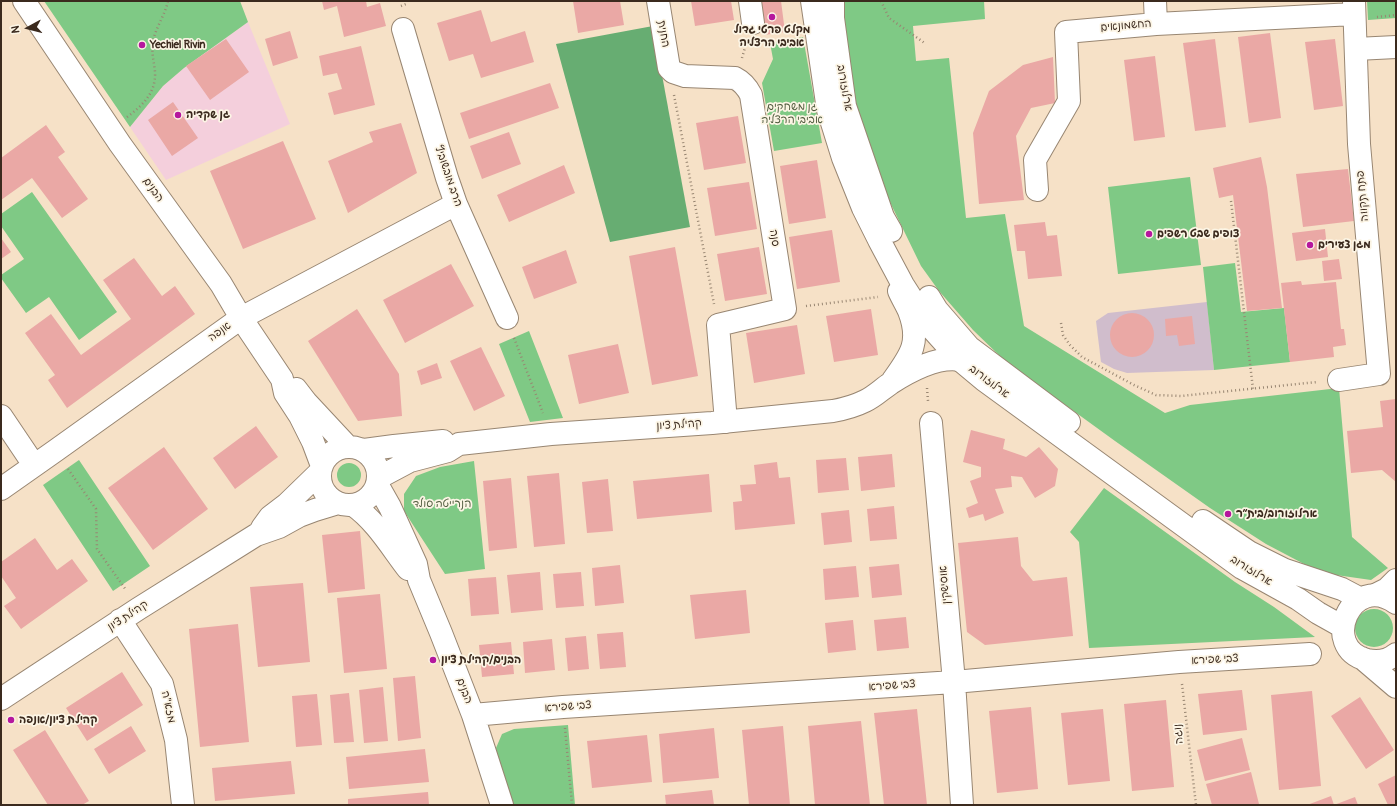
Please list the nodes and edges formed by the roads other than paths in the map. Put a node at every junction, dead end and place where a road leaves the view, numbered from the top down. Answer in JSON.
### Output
{"nodes":[{"id":1,"x":24,"y":1,"type":"edge"},
{"id":2,"x":658,"y":1,"type":"edge"},
{"id":3,"x":750,"y":1,"type":"edge"},
{"id":4,"x":812,"y":1,"type":"edge"},
{"id":5,"x":832,"y":1,"type":"edge"},
{"id":6,"x":1155,"y":1,"type":"edge"},
{"id":7,"x":1354,"y":8,"type":"edge"},
{"id":8,"x":753,"y":22,"type":"road end"},
{"id":9,"x":1156,"y":24,"type":"junction"},
{"id":10,"x":403,"y":29,"type":"dead end"},
{"id":11,"x":1396,"y":47,"type":"edge"},
{"id":12,"x":1356,"y":49,"type":"junction"},
{"id":13,"x":735,"y":78,"type":"joint"},
{"id":14,"x":1037,"y":190,"type":"dead end"},
{"id":15,"x":456,"y":204,"type":"junction"},
{"id":16,"x":879,"y":240,"type":"junction"},
{"id":17,"x":241,"y":318,"type":"junction"},
{"id":18,"x":507,"y":318,"type":"road end"},
{"id":19,"x":960,"y":360,"type":"junction"},
{"id":20,"x":282,"y":379,"type":"junction"},
{"id":21,"x":1339,"y":380,"type":"road end"},
{"id":22,"x":891,"y":383,"type":"junction"},
{"id":23,"x":1,"y":416,"type":"edge"},
{"id":24,"x":726,"y":422,"type":"junction"},
{"id":25,"x":930,"y":424,"type":"road end"},
{"id":26,"x":459,"y":444,"type":"junction"},
{"id":27,"x":356,"y":448,"type":"junction"},
{"id":28,"x":34,"y":466,"type":"junction"},
{"id":29,"x":321,"y":469,"type":"junction"},
{"id":30,"x":378,"y":481,"type":"junction"},
{"id":31,"x":1,"y":489,"type":"edge"},
{"id":32,"x":345,"y":504,"type":"junction"},
{"id":33,"x":256,"y":535,"type":"junction"},
{"id":34,"x":418,"y":580,"type":"junction"},
{"id":35,"x":1396,"y":580,"type":"edge"},
{"id":36,"x":1368,"y":597,"type":"junction"},
{"id":37,"x":1396,"y":602,"type":"edge"},
{"id":38,"x":120,"y":620,"type":"junction"},
{"id":39,"x":1343,"y":628,"type":"junction"},
{"id":40,"x":1310,"y":654,"type":"dead end"},
{"id":41,"x":1396,"y":654,"type":"edge"},
{"id":42,"x":1362,"y":658,"type":"junction"},
{"id":43,"x":954,"y":682,"type":"junction"},
{"id":44,"x":1396,"y":687,"type":"edge"},
{"id":45,"x":1,"y":699,"type":"edge"},
{"id":46,"x":473,"y":715,"type":"junction"},
{"id":47,"x":183,"y":805,"type":"edge"},
{"id":48,"x":502,"y":805,"type":"edge"},
{"id":49,"x":962,"y":805,"type":"edge"}],
"edges":[{"from":1,"to":17,"type":"street","name":"הבנים"},
{"from":2,"to":13,"type":"street","name":"החנית"},
{"from":3,"to":8,"type":"street"},
{"from":4,"to":16,"type":"street","name":"ארלוזורוב"},
{"from":5,"to":36,"type":"street","name":"ארלוזורוב"},
{"from":6,"to":9,"type":"street"},
{"from":7,"to":9,"type":"street","name":"החשמונאים"},
{"from":7,"to":12,"type":"street","name":"פתח תקווה"},
{"from":9,"to":14,"type":"street","name":"החשמונאים"},
{"from":10,"to":15,"type":"street","name":"הרב מובשוביץ"},
{"from":11,"to":12,"type":"street"},
{"from":12,"to":21,"type":"street","name":"פתח תקווה"},
{"from":13,"to":24,"type":"street","name":"סנה"},
{"from":15,"to":17,"type":"street","name":"אנפה"},
{"from":15,"to":18,"type":"street","name":"הרב מובשוביץ"},
{"from":16,"to":19,"type":"street","name":"ארלוזורוב"},
{"from":16,"to":22,"type":"street","name":"קהילת ציון"},
{"from":17,"to":20,"type":"street","name":"הבנים"},
{"from":17,"to":28,"type":"street","name":"אנפה"},
{"from":19,"to":22,"type":"street","name":"קהילת ציון"},
{"from":19,"to":39,"type":"street","name":"ארלוזורוב"},
{"from":20,"to":27,"type":"street","name":"הבנים"},
{"from":20,"to":29,"type":"street","name":"הבנים"},
{"from":22,"to":24,"type":"street","name":"קהילת ציון"},
{"from":23,"to":28,"type":"street"},
{"from":24,"to":26,"type":"street","name":"קהילת ציון"},
{"from":25,"to":43,"type":"street","name":"אוסישקין"},
{"from":26,"to":27,"type":"street","name":"קהילת ציון"},
{"from":26,"to":30,"type":"street","name":"קהילת ציון"},
{"from":27,"to":29,"type":"street"},
{"from":27,"to":30,"type":"street"},
{"from":28,"to":31,"type":"street","name":"אנפה"},
{"from":29,"to":32,"type":"street"},
{"from":29,"to":33,"type":"street","name":"קהילת ציון"},
{"from":30,"to":32,"type":"street"},
{"from":30,"to":34,"type":"street","name":"הבנים"},
{"from":32,"to":33,"type":"street","name":"קהילת ציון"},
{"from":32,"to":34,"type":"street","name":"הבנים"},
{"from":33,"to":38,"type":"street","name":"קהילת ציון"},
{"from":34,"to":46,"type":"street","name":"הבנים"},
{"from":35,"to":36,"type":"street"},
{"from":36,"to":37,"type":"street","name":"ארלוזורוב"},
{"from":36,"to":39,"type":"street"},
{"from":38,"to":45,"type":"street","name":"קהילת ציון"},
{"from":38,"to":47,"type":"street","name":"מזא\"ה"},
{"from":39,"to":42,"type":"street"},
{"from":40,"to":43,"type":"street","name":"צבי שפירא"},
{"from":41,"to":42,"type":"street"},
{"from":42,"to":44,"type":"street"},
{"from":43,"to":46,"type":"street","name":"צבי שפירא"},
{"from":43,"to":49,"type":"street","name":"אוסישקין"},
{"from":46,"to":48,"type":"street","name":"הבנים"}]}
